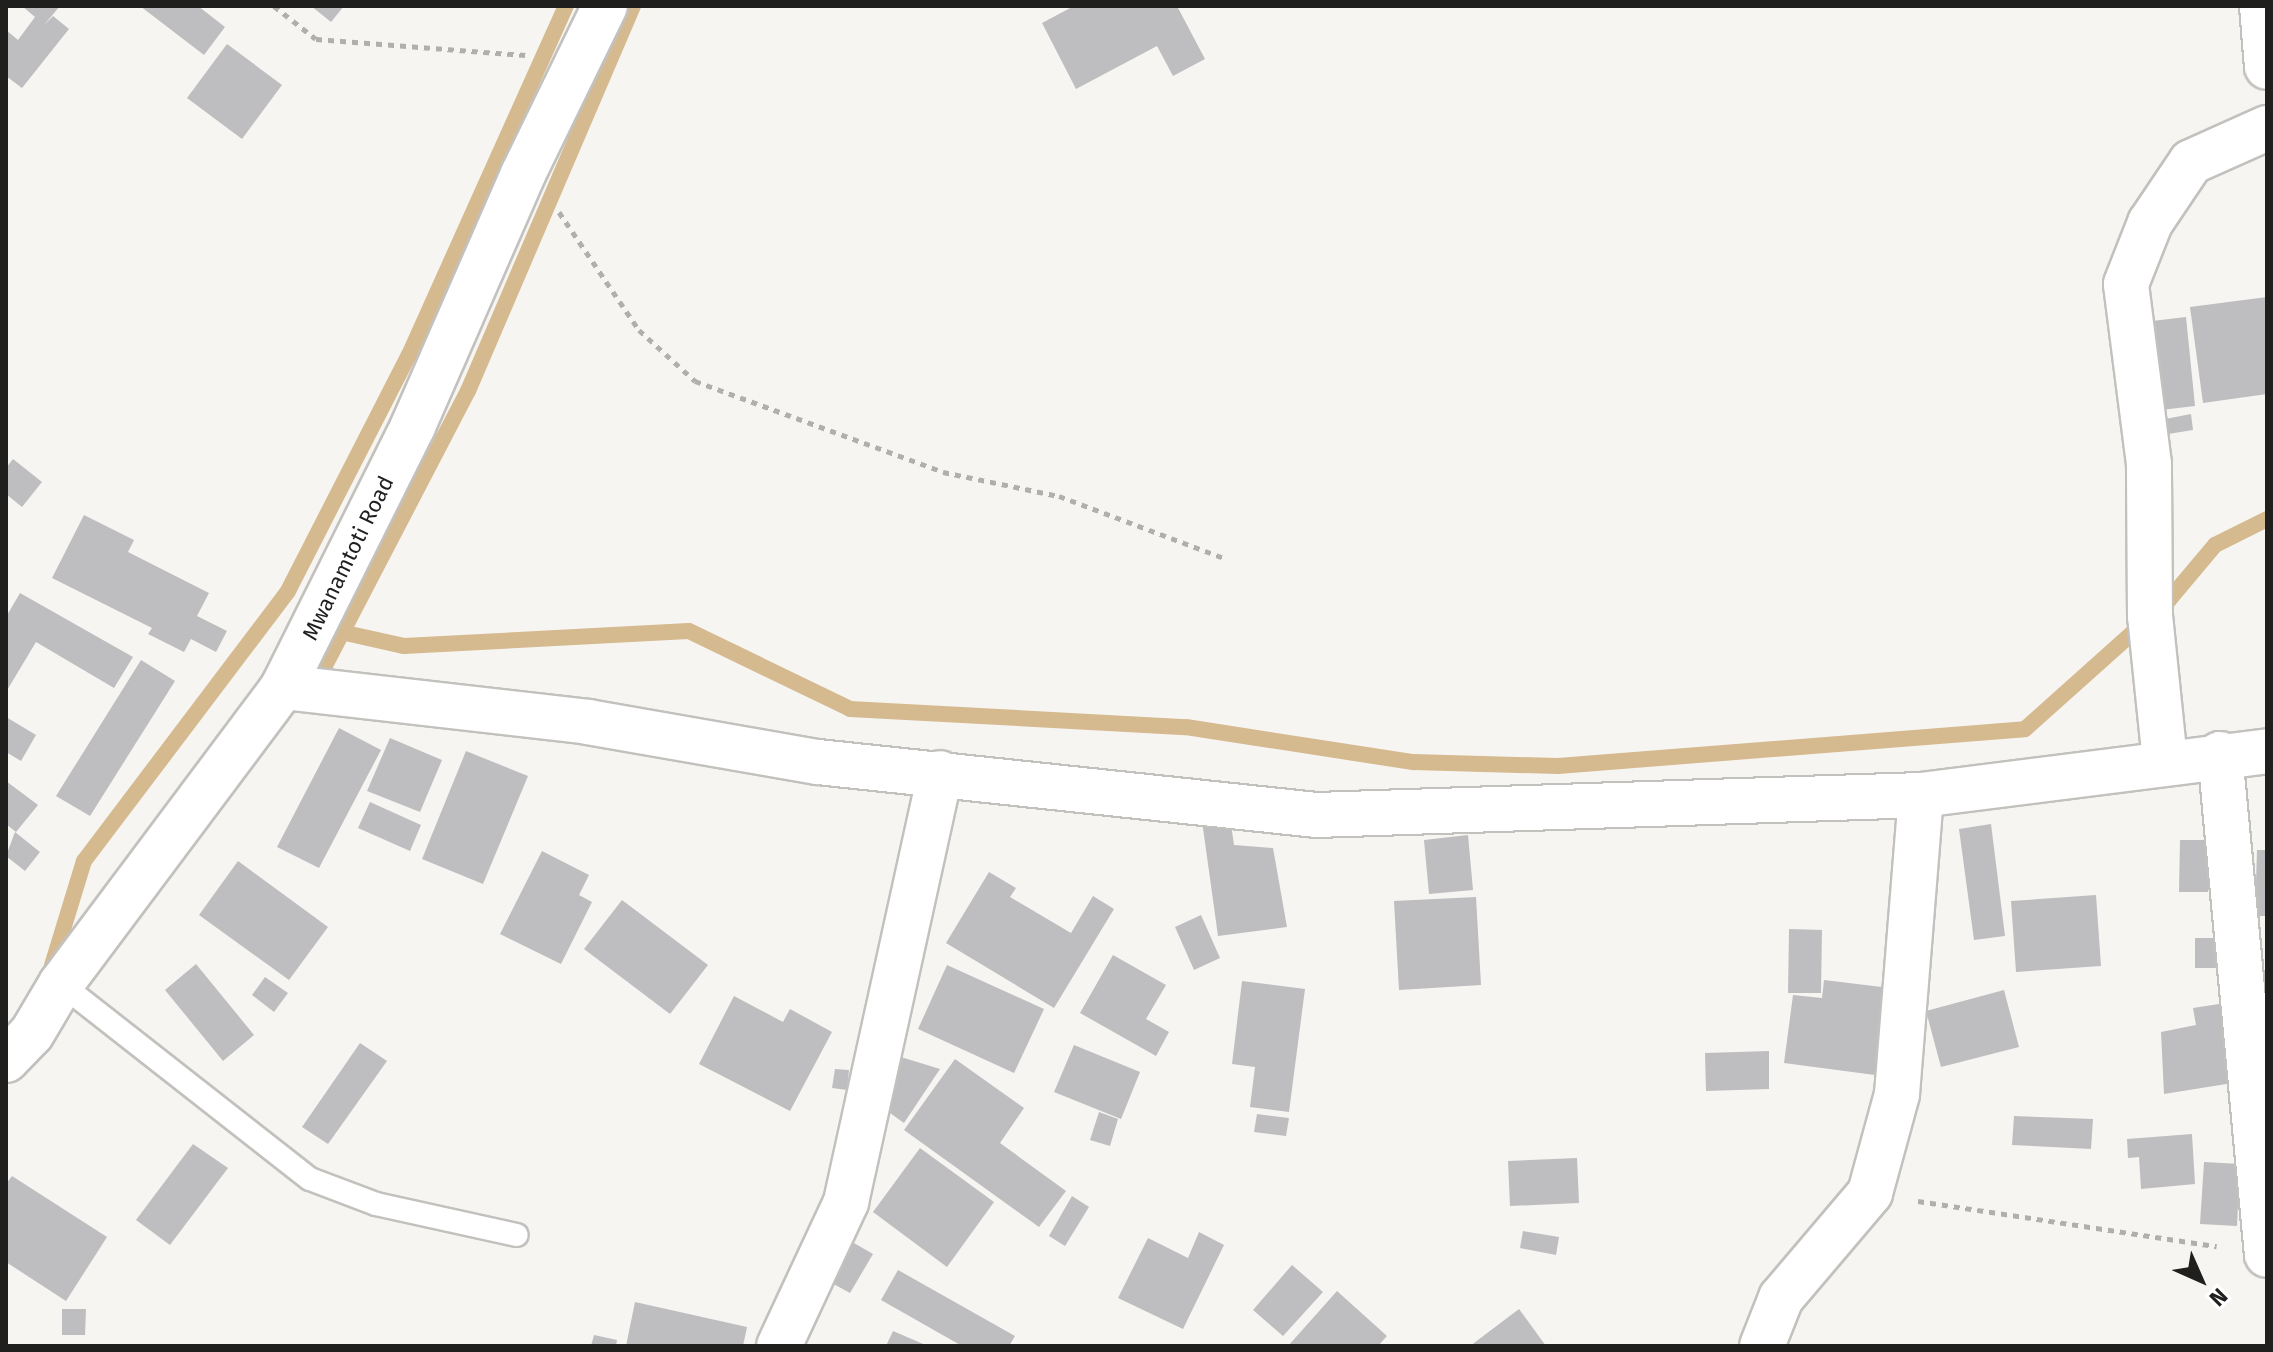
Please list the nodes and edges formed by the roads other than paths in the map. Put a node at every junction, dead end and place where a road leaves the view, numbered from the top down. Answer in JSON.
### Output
{"nodes":[{"id":1,"x":605,"y":6,"type":"edge"},
{"id":2,"x":2262,"y":6,"type":"edge"},
{"id":3,"x":2267,"y":67,"type":"edge"},
{"id":4,"x":2267,"y":128,"type":"edge"},
{"id":5,"x":283,"y":687,"type":"junction"},
{"id":6,"x":2267,"y":751,"type":"edge"},
{"id":7,"x":2220,"y":754,"type":"junction"},
{"id":8,"x":2165,"y":761,"type":"junction"},
{"id":9,"x":940,"y":773,"type":"junction"},
{"id":10,"x":1921,"y":795,"type":"junction"},
{"id":11,"x":61,"y":984,"type":"junction"},
{"id":12,"x":6,"y":1060,"type":"edge"},
{"id":13,"x":517,"y":1235,"type":"dead end"},
{"id":14,"x":2265,"y":1247,"type":"edge"},
{"id":15,"x":779,"y":1346,"type":"edge"},
{"id":16,"x":1762,"y":1346,"type":"edge"}],
"edges":[{"from":1,"to":5,"type":"street","name":"Mwanamtoti Road"},
{"from":2,"to":3,"type":"street"},
{"from":4,"to":8,"type":"street"},
{"from":5,"to":9,"type":"street"},
{"from":5,"to":11,"type":"street","name":"Mwanamtoti Road"},
{"from":6,"to":7,"type":"street"},
{"from":7,"to":8,"type":"street"},
{"from":7,"to":14,"type":"street"},
{"from":8,"to":10,"type":"street"},
{"from":9,"to":10,"type":"street"},
{"from":9,"to":15,"type":"street"},
{"from":10,"to":16,"type":"street"},
{"from":11,"to":12,"type":"street","name":"Mwanamtoti Road"},
{"from":11,"to":13,"type":"lane"}]}
